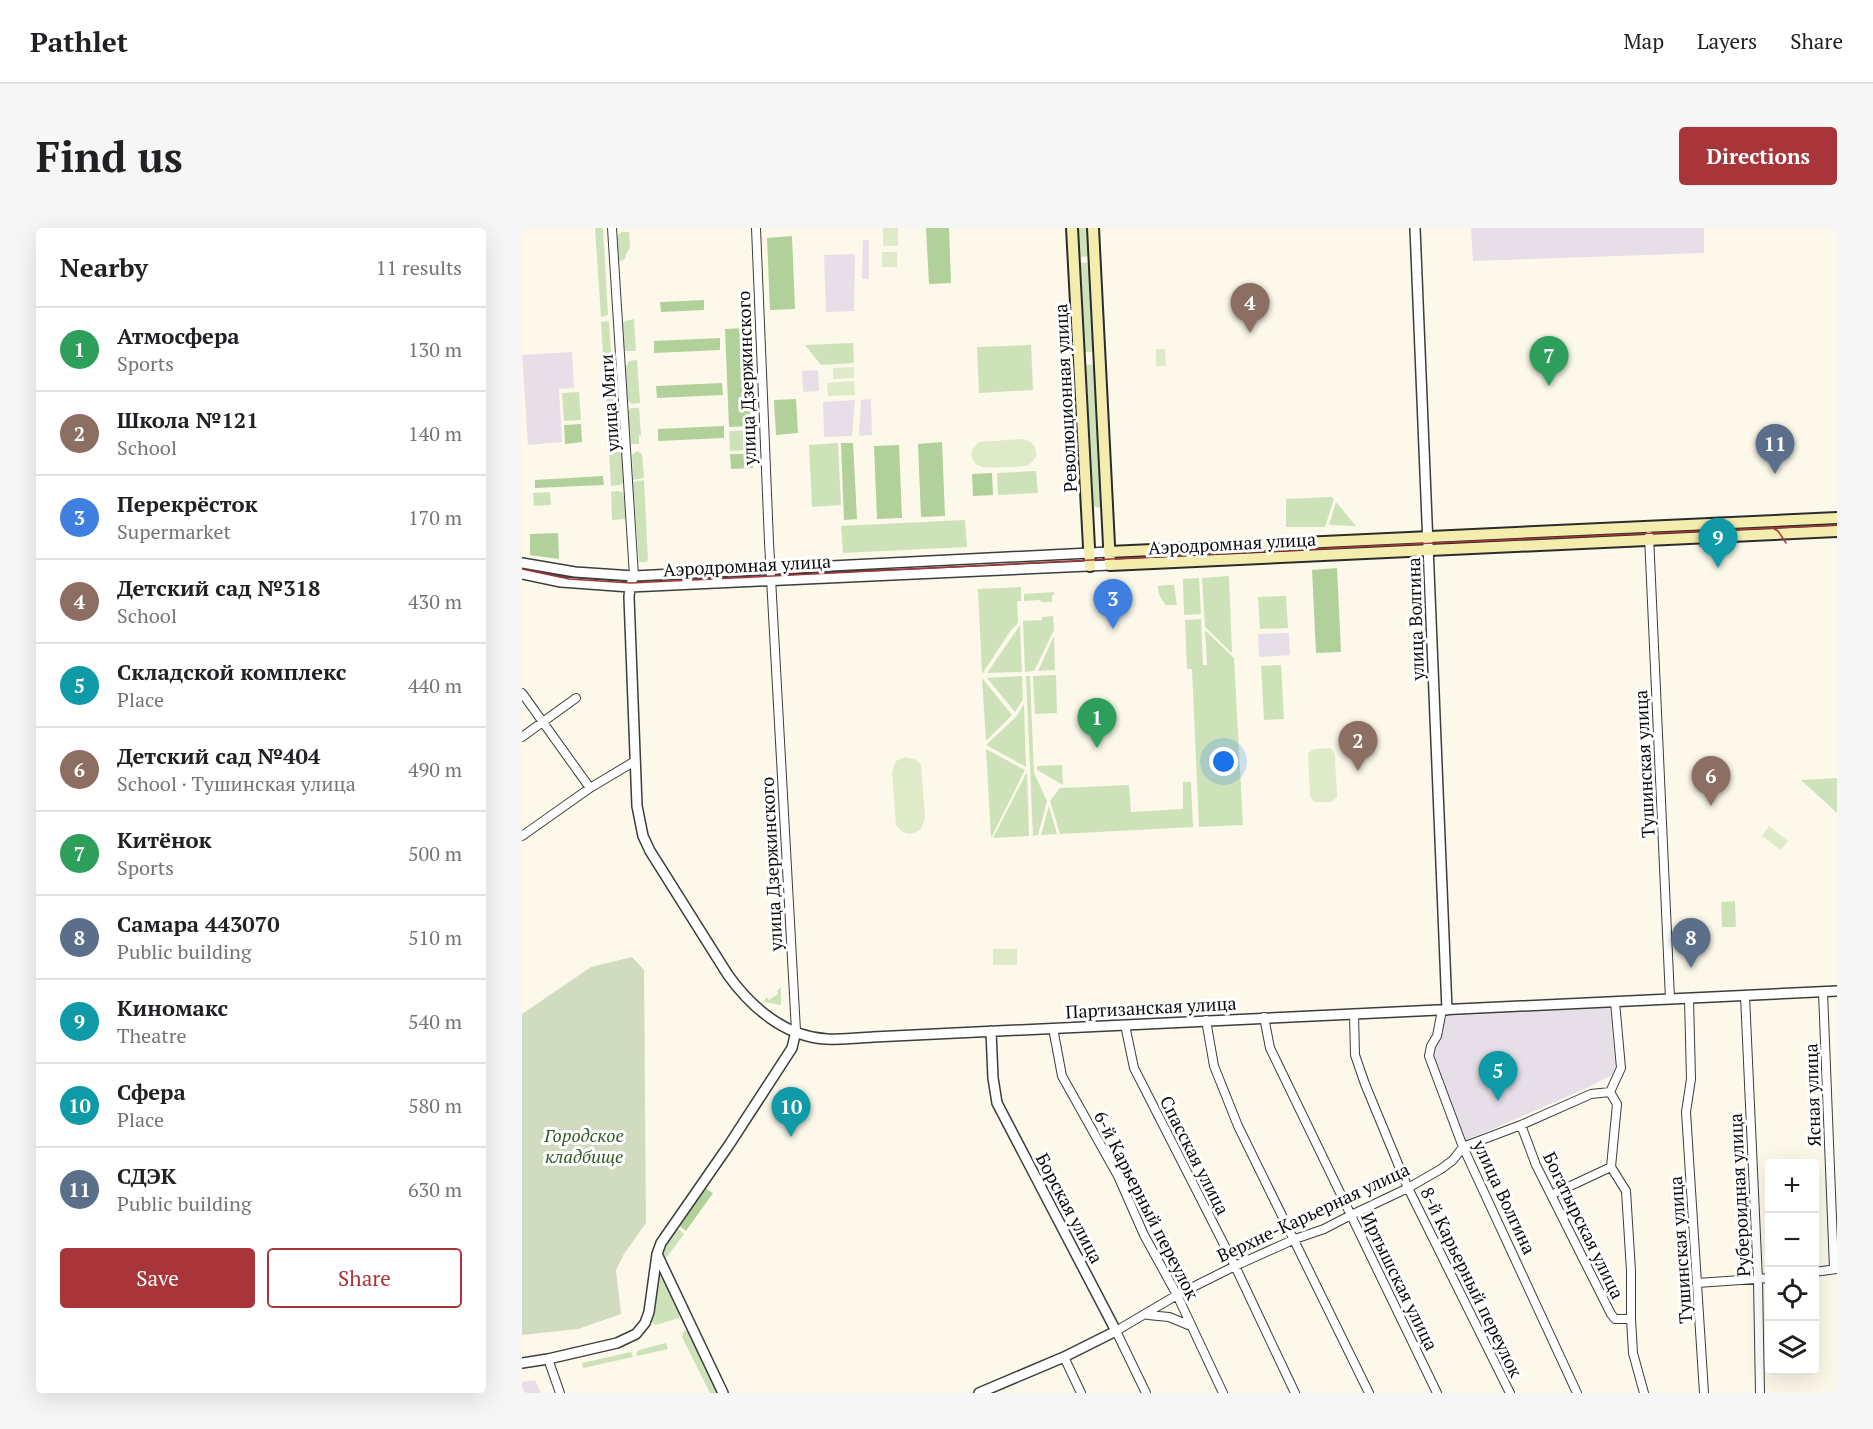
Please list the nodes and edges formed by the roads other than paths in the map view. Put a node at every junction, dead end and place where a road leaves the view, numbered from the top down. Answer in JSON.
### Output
{"nodes":[{"id":1,"x":612,"y":228,"type":"edge"},
{"id":2,"x":756,"y":228,"type":"edge"},
{"id":3,"x":1072,"y":228,"type":"edge"},
{"id":4,"x":1094,"y":228,"type":"edge"},
{"id":5,"x":1415,"y":228,"type":"edge"},
{"id":6,"x":1107,"y":504,"type":"junction"},
{"id":7,"x":1087,"y":507,"type":"junction"},
{"id":8,"x":1837,"y":518,"type":"edge"},
{"id":9,"x":1648,"y":526,"type":"junction"},
{"id":10,"x":1837,"y":531,"type":"edge"},
{"id":11,"x":1428,"y":537,"type":"junction"},
{"id":12,"x":1649,"y":540,"type":"junction"},
{"id":13,"x":1428,"y":550,"type":"junction"},
{"id":14,"x":1109,"y":552,"type":"junction"},
{"id":15,"x":1089,"y":553,"type":"junction"},
{"id":16,"x":522,"y":563,"type":"edge"},
{"id":17,"x":1110,"y":565,"type":"junction"},
{"id":18,"x":1090,"y":566,"type":"junction"},
{"id":19,"x":771,"y":569,"type":"junction"},
{"id":20,"x":522,"y":574,"type":"edge"},
{"id":21,"x":634,"y":576,"type":"junction"},
{"id":22,"x":772,"y":580,"type":"junction"},
{"id":23,"x":630,"y":587,"type":"junction"},
{"id":24,"x":522,"y":693,"type":"edge"},
{"id":25,"x":576,"y":698,"type":"dead end"},
{"id":26,"x":542,"y":722,"type":"junction"},
{"id":27,"x":522,"y":737,"type":"edge"},
{"id":28,"x":635,"y":761,"type":"junction"},
{"id":29,"x":590,"y":788,"type":"junction"},
{"id":30,"x":522,"y":836,"type":"edge"},
{"id":31,"x":1837,"y":991,"type":"edge"},
{"id":32,"x":1823,"y":992,"type":"junction"},
{"id":33,"x":1745,"y":996,"type":"junction"},
{"id":34,"x":1689,"y":998,"type":"junction"},
{"id":35,"x":1670,"y":999,"type":"junction"},
{"id":36,"x":1615,"y":1002,"type":"junction"},
{"id":37,"x":1445,"y":1010,"type":"junction"},
{"id":38,"x":1354,"y":1014,"type":"junction"},
{"id":39,"x":1264,"y":1017,"type":"junction"},
{"id":40,"x":1206,"y":1020,"type":"junction"},
{"id":41,"x":1125,"y":1024,"type":"junction"},
{"id":42,"x":1053,"y":1028,"type":"junction"},
{"id":43,"x":991,"y":1031,"type":"junction"},
{"id":44,"x":796,"y":1032,"type":"junction"},
{"id":45,"x":1610,"y":1092,"type":"junction"},
{"id":46,"x":1521,"y":1125,"type":"junction"},
{"id":47,"x":1463,"y":1147,"type":"junction"},
{"id":48,"x":1611,"y":1167,"type":"junction"},
{"id":49,"x":1408,"y":1188,"type":"junction"},
{"id":50,"x":1551,"y":1195,"type":"junction"},
{"id":51,"x":1351,"y":1215,"type":"junction"},
{"id":52,"x":1295,"y":1239,"type":"junction"},
{"id":53,"x":657,"y":1254,"type":"junction"},
{"id":54,"x":1235,"y":1266,"type":"junction"},
{"id":55,"x":1835,"y":1269,"type":"edge"},
{"id":56,"x":1819,"y":1271,"type":"edge"},
{"id":57,"x":1765,"y":1279,"type":"edge"},
{"id":58,"x":1758,"y":1280,"type":"junction"},
{"id":59,"x":1697,"y":1283,"type":"junction"},
{"id":60,"x":1177,"y":1295,"type":"junction"},
{"id":61,"x":1143,"y":1315,"type":"junction"},
{"id":62,"x":1631,"y":1320,"type":"junction"},
{"id":63,"x":1191,"y":1326,"type":"junction"},
{"id":64,"x":1116,"y":1331,"type":"junction"},
{"id":65,"x":1064,"y":1358,"type":"junction"},
{"id":66,"x":548,"y":1359,"type":"junction"},
{"id":67,"x":522,"y":1363,"type":"edge"},
{"id":68,"x":1001,"y":1388,"type":"edge"},
{"id":69,"x":560,"y":1393,"type":"edge"},
{"id":70,"x":723,"y":1393,"type":"edge"},
{"id":71,"x":979,"y":1393,"type":"edge"},
{"id":72,"x":1081,"y":1393,"type":"edge"},
{"id":73,"x":1146,"y":1393,"type":"edge"},
{"id":74,"x":1223,"y":1393,"type":"edge"},
{"id":75,"x":1295,"y":1393,"type":"edge"},
{"id":76,"x":1369,"y":1393,"type":"edge"},
{"id":77,"x":1437,"y":1393,"type":"edge"},
{"id":78,"x":1510,"y":1393,"type":"edge"},
{"id":79,"x":1577,"y":1393,"type":"edge"},
{"id":80,"x":1644,"y":1393,"type":"edge"},
{"id":81,"x":1704,"y":1393,"type":"edge"},
{"id":82,"x":1760,"y":1393,"type":"edge"}],
"edges":[{"from":1,"to":21,"type":"street","name":"улица Мяги"},
{"from":2,"to":19,"type":"street","name":"улица Дзержинского"},
{"from":3,"to":7,"type":"main road","name":"Революционная улица"},
{"from":4,"to":6,"type":"main road","name":"Революционная улица"},
{"from":5,"to":11,"type":"street","name":"улица Волгина"},
{"from":6,"to":7,"type":"main road"},
{"from":6,"to":14,"type":"main road","name":"Революционная улица"},
{"from":7,"to":15,"type":"main road","name":"Революционная улица"},
{"from":8,"to":9,"type":"main road","name":"Аэродромная улица"},
{"from":9,"to":11,"type":"main road","name":"Аэродромная улица"},
{"from":9,"to":12,"type":"street","name":"Тушинская улица"},
{"from":10,"to":12,"type":"main road","name":"Аэродромная улица"},
{"from":11,"to":13,"type":"street","name":"улица Волгина"},
{"from":11,"to":14,"type":"main road","name":"Аэродромная улица"},
{"from":12,"to":13,"type":"main road","name":"Аэродромная улица"},
{"from":12,"to":35,"type":"street","name":"Тушинская улица"},
{"from":13,"to":17,"type":"main road","name":"Аэродромная улица"},
{"from":13,"to":37,"type":"street","name":"улица Волгина"},
{"from":14,"to":15,"type":"street","name":"Аэродромная улица"},
{"from":14,"to":17,"type":"main road","name":"Революционная улица"},
{"from":15,"to":18,"type":"main road","name":"Революционная улица"},
{"from":15,"to":19,"type":"street","name":"Аэродромная улица"},
{"from":16,"to":21,"type":"street"},
{"from":17,"to":18,"type":"street","name":"Аэродромная улица"},
{"from":18,"to":22,"type":"street","name":"Аэродромная улица"},
{"from":19,"to":21,"type":"street","name":"Аэродромная улица"},
{"from":19,"to":22,"type":"street","name":"улица Дзержинского"},
{"from":20,"to":23,"type":"street"},
{"from":21,"to":23,"type":"street","name":"Партизанская улица"},
{"from":22,"to":23,"type":"street","name":"Аэродромная улица"},
{"from":22,"to":44,"type":"street","name":"улица Дзержинского"},
{"from":23,"to":28,"type":"street","name":"Партизанская улица"},
{"from":24,"to":26,"type":"street"},
{"from":25,"to":26,"type":"street"},
{"from":26,"to":27,"type":"street"},
{"from":26,"to":29,"type":"street"},
{"from":28,"to":29,"type":"street"},
{"from":28,"to":44,"type":"street","name":"Партизанская улица"},
{"from":29,"to":30,"type":"street"},
{"from":31,"to":32,"type":"street","name":"Партизанская улица"},
{"from":32,"to":33,"type":"street","name":"Партизанская улица"},
{"from":32,"to":55,"type":"street","name":"Ясная улица"},
{"from":33,"to":34,"type":"street","name":"Партизанская улица"},
{"from":33,"to":58,"type":"street","name":"Рубероидная улица"},
{"from":34,"to":35,"type":"street","name":"Партизанская улица"},
{"from":34,"to":59,"type":"street","name":"Тушинская улица"},
{"from":35,"to":36,"type":"street","name":"Партизанская улица"},
{"from":36,"to":37,"type":"street","name":"Партизанская улица"},
{"from":36,"to":45,"type":"street"},
{"from":37,"to":38,"type":"street","name":"Партизанская улица"},
{"from":37,"to":47,"type":"street","name":"улица Волгина"},
{"from":38,"to":39,"type":"street","name":"Партизанская улица"},
{"from":38,"to":49,"type":"street","name":"8-й Карьерный переулок"},
{"from":39,"to":40,"type":"street","name":"Партизанская улица"},
{"from":39,"to":51,"type":"street","name":"Иртышская улица"},
{"from":40,"to":41,"type":"street","name":"Партизанская улица"},
{"from":40,"to":52,"type":"street"},
{"from":41,"to":42,"type":"street","name":"Партизанская улица"},
{"from":41,"to":54,"type":"street","name":"Спасская улица"},
{"from":42,"to":43,"type":"street","name":"Партизанская улица"},
{"from":42,"to":60,"type":"street","name":"6-й Карьерный переулок"},
{"from":43,"to":44,"type":"street","name":"Партизанская улица"},
{"from":43,"to":64,"type":"street","name":"Борская улица"},
{"from":44,"to":53,"type":"street","name":"улица Дзержинского"},
{"from":45,"to":46,"type":"street","name":"Верхне-Карьерная улица"},
{"from":45,"to":48,"type":"street"},
{"from":46,"to":47,"type":"street","name":"Верхне-Карьерная улица"},
{"from":46,"to":50,"type":"street","name":"Богатырская улица"},
{"from":47,"to":49,"type":"street","name":"Верхне-Карьерная улица"},
{"from":47,"to":79,"type":"street","name":"улица Волгина"},
{"from":48,"to":50,"type":"street"},
{"from":48,"to":62,"type":"street"},
{"from":49,"to":51,"type":"street","name":"Верхне-Карьерная улица"},
{"from":49,"to":78,"type":"street","name":"8-й Карьерный переулок"},
{"from":50,"to":62,"type":"street","name":"Богатырская улица"},
{"from":51,"to":52,"type":"street","name":"Верхне-Карьерная улица"},
{"from":51,"to":77,"type":"street","name":"Иртышская улица"},
{"from":52,"to":54,"type":"street","name":"Верхне-Карьерная улица"},
{"from":52,"to":76,"type":"street"},
{"from":53,"to":66,"type":"street","name":"улица Дзержинского"},
{"from":53,"to":70,"type":"street"},
{"from":54,"to":60,"type":"street","name":"Верхне-Карьерная улица"},
{"from":54,"to":75,"type":"street","name":"Спасская улица"},
{"from":55,"to":56,"type":"street"},
{"from":57,"to":58,"type":"street"},
{"from":58,"to":59,"type":"street"},
{"from":58,"to":82,"type":"street","name":"Рубероидная улица"},
{"from":59,"to":81,"type":"street","name":"Тушинская улица"},
{"from":60,"to":61,"type":"street","name":"Верхне-Карьерная улица"},
{"from":60,"to":63,"type":"street","name":"6-й Карьерный переулок"},
{"from":61,"to":63,"type":"street"},
{"from":61,"to":64,"type":"street","name":"Верхне-Карьерная улица"},
{"from":62,"to":80,"type":"street","name":"Богатырская улица"},
{"from":63,"to":74,"type":"street","name":"6-й Карьерный переулок"},
{"from":64,"to":65,"type":"street","name":"Верхне-Карьерная улица"},
{"from":64,"to":73,"type":"street","name":"Борская улица"},
{"from":65,"to":68,"type":"street","name":"Верхне-Карьерная улица"},
{"from":65,"to":72,"type":"street"},
{"from":66,"to":67,"type":"street","name":"улица Дзержинского"},
{"from":66,"to":69,"type":"street"},
{"from":68,"to":71,"type":"street","name":"Верхне-Карьерная улица"}]}
